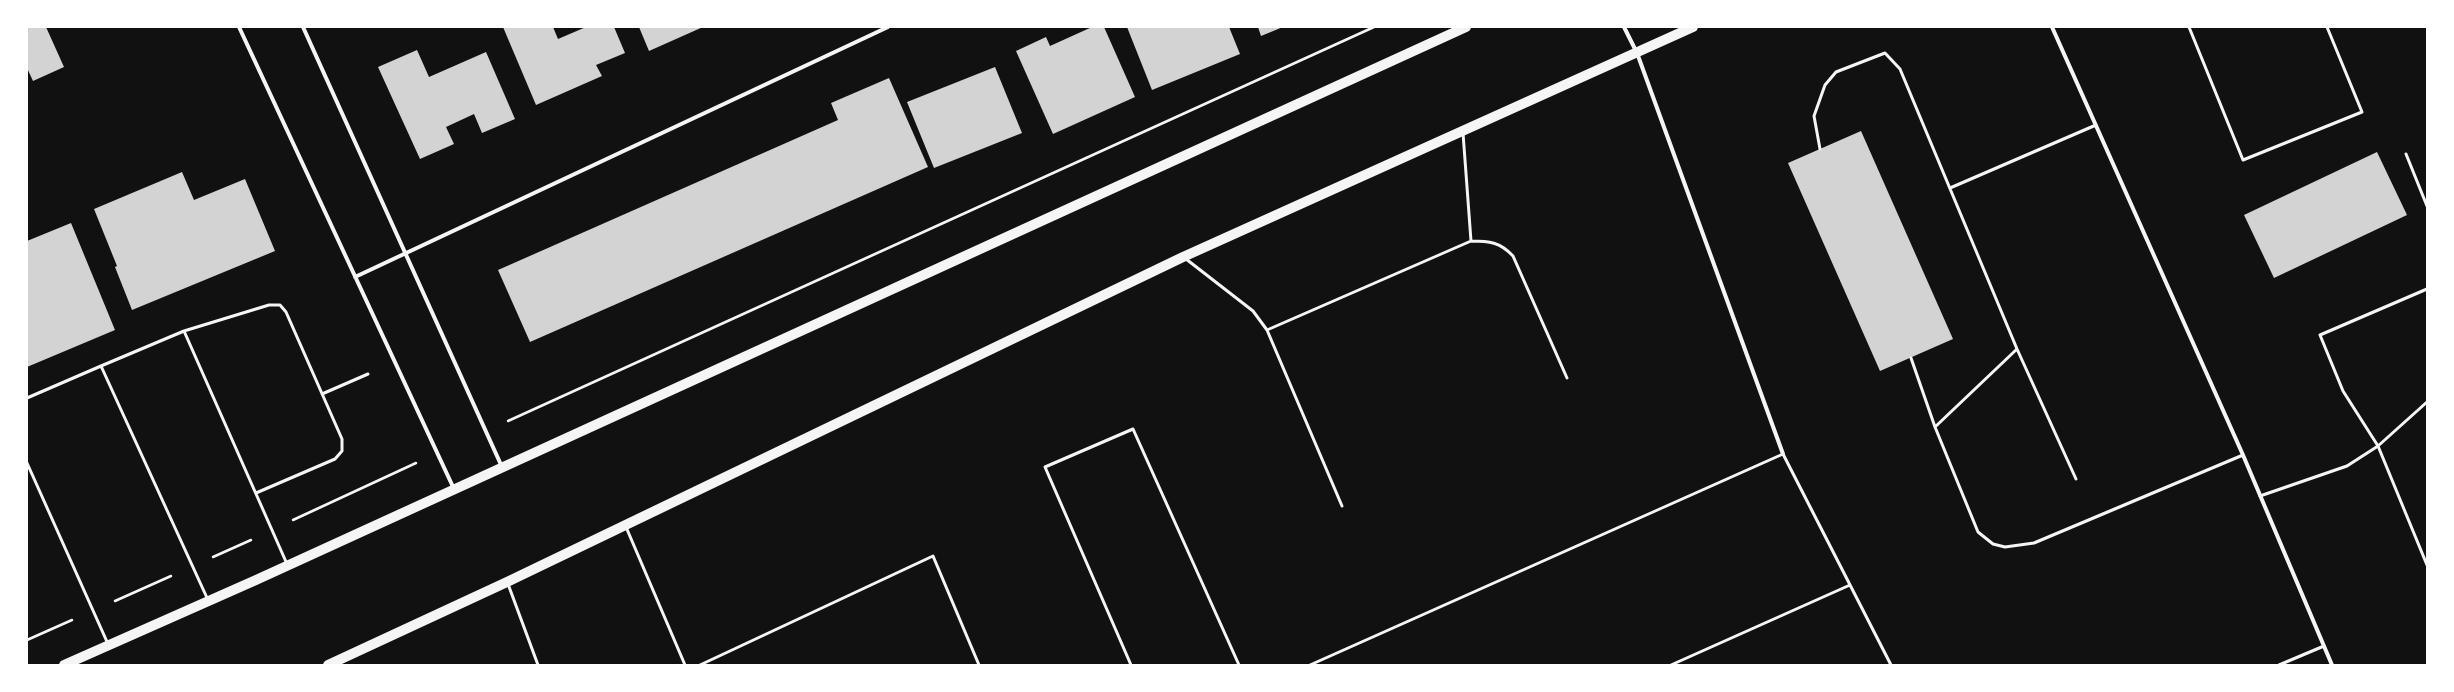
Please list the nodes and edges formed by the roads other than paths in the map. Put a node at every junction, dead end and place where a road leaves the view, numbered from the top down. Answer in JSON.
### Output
{"nodes":[{"id":1,"x":239,"y":27,"type":"edge"},
{"id":2,"x":303,"y":27,"type":"edge"},
{"id":3,"x":888,"y":27,"type":"edge"},
{"id":4,"x":1466,"y":27,"type":"edge"},
{"id":5,"x":1624,"y":27,"type":"edge"},
{"id":6,"x":1693,"y":27,"type":"edge"},
{"id":7,"x":2052,"y":27,"type":"edge"},
{"id":8,"x":2189,"y":27,"type":"edge"},
{"id":9,"x":2327,"y":27,"type":"edge"},
{"id":10,"x":1637,"y":53,"type":"junction"},
{"id":11,"x":2096,"y":125,"type":"junction"},
{"id":12,"x":1462,"y":130,"type":"junction"},
{"id":13,"x":1820,"y":149,"type":"dead end"},
{"id":14,"x":2406,"y":154,"type":"dead end"},
{"id":15,"x":1950,"y":188,"type":"junction"},
{"id":16,"x":2427,"y":206,"type":"edge"},
{"id":17,"x":1471,"y":241,"type":"junction"},
{"id":18,"x":405,"y":253,"type":"junction"},
{"id":19,"x":1183,"y":257,"type":"junction"},
{"id":20,"x":355,"y":277,"type":"junction"},
{"id":21,"x":2427,"y":289,"type":"edge"},
{"id":22,"x":1267,"y":330,"type":"junction"},
{"id":23,"x":184,"y":331,"type":"junction"},
{"id":24,"x":2017,"y":349,"type":"junction"},
{"id":25,"x":1911,"y":358,"type":"dead end"},
{"id":26,"x":101,"y":366,"type":"junction"},
{"id":27,"x":368,"y":374,"type":"dead end"},
{"id":28,"x":1567,"y":378,"type":"dead end"},
{"id":29,"x":322,"y":394,"type":"junction"},
{"id":30,"x":27,"y":398,"type":"edge"},
{"id":31,"x":2427,"y":402,"type":"edge"},
{"id":32,"x":1935,"y":427,"type":"junction"},
{"id":33,"x":2378,"y":446,"type":"junction"},
{"id":34,"x":1783,"y":454,"type":"junction"},
{"id":35,"x":2243,"y":455,"type":"junction"},
{"id":36,"x":27,"y":463,"type":"edge"},
{"id":37,"x":502,"y":468,"type":"junction"},
{"id":38,"x":2076,"y":479,"type":"dead end"},
{"id":39,"x":454,"y":489,"type":"junction"},
{"id":40,"x":256,"y":494,"type":"junction"},
{"id":41,"x":2260,"y":496,"type":"junction"},
{"id":42,"x":1342,"y":506,"type":"dead end"},
{"id":43,"x":626,"y":525,"type":"junction"},
{"id":44,"x":287,"y":565,"type":"junction"},
{"id":45,"x":2427,"y":565,"type":"edge"},
{"id":46,"x":507,"y":582,"type":"junction"},
{"id":47,"x":1850,"y":585,"type":"junction"},
{"id":48,"x":208,"y":602,"type":"junction"},
{"id":49,"x":108,"y":644,"type":"junction"},
{"id":50,"x":2324,"y":646,"type":"junction"},
{"id":51,"x":64,"y":665,"type":"edge"},
{"id":52,"x":328,"y":665,"type":"edge"},
{"id":53,"x":538,"y":665,"type":"edge"},
{"id":54,"x":685,"y":665,"type":"edge"},
{"id":55,"x":700,"y":665,"type":"edge"},
{"id":56,"x":979,"y":665,"type":"edge"},
{"id":57,"x":1131,"y":665,"type":"edge"},
{"id":58,"x":1239,"y":665,"type":"edge"},
{"id":59,"x":1310,"y":665,"type":"edge"},
{"id":60,"x":1671,"y":665,"type":"edge"},
{"id":61,"x":1890,"y":665,"type":"edge"},
{"id":62,"x":2279,"y":665,"type":"edge"},
{"id":63,"x":2332,"y":665,"type":"edge"}],
"edges":[{"from":1,"to":20,"type":"street"},
{"from":2,"to":18,"type":"street"},
{"from":3,"to":18,"type":"street"},
{"from":4,"to":37,"type":"main road"},
{"from":5,"to":10,"type":"street"},
{"from":6,"to":10,"type":"main road"},
{"from":7,"to":11,"type":"street"},
{"from":8,"to":9,"type":"lane"},
{"from":10,"to":12,"type":"main road"},
{"from":10,"to":34,"type":"street"},
{"from":11,"to":15,"type":"lane"},
{"from":11,"to":35,"type":"street"},
{"from":12,"to":17,"type":"lane"},
{"from":12,"to":19,"type":"main road"},
{"from":13,"to":15,"type":"lane"},
{"from":14,"to":16,"type":"lane"},
{"from":15,"to":24,"type":"lane"},
{"from":17,"to":22,"type":"lane"},
{"from":17,"to":28,"type":"lane"},
{"from":18,"to":20,"type":"street"},
{"from":18,"to":37,"type":"street"},
{"from":19,"to":22,"type":"lane"},
{"from":19,"to":43,"type":"main road"},
{"from":20,"to":39,"type":"street"},
{"from":21,"to":33,"type":"lane"},
{"from":22,"to":42,"type":"lane"},
{"from":23,"to":26,"type":"lane"},
{"from":23,"to":29,"type":"lane"},
{"from":23,"to":40,"type":"lane"},
{"from":24,"to":32,"type":"lane"},
{"from":24,"to":38,"type":"lane"},
{"from":25,"to":32,"type":"lane"},
{"from":26,"to":30,"type":"lane"},
{"from":26,"to":48,"type":"lane"},
{"from":27,"to":29,"type":"lane"},
{"from":29,"to":40,"type":"lane"},
{"from":31,"to":33,"type":"lane"},
{"from":32,"to":35,"type":"lane"},
{"from":33,"to":41,"type":"lane"},
{"from":33,"to":45,"type":"lane"},
{"from":34,"to":47,"type":"lane"},
{"from":34,"to":59,"type":"lane"},
{"from":35,"to":41,"type":"street"},
{"from":36,"to":49,"type":"lane"},
{"from":37,"to":39,"type":"main road"},
{"from":39,"to":44,"type":"main road"},
{"from":40,"to":44,"type":"lane"},
{"from":41,"to":50,"type":"street"},
{"from":43,"to":46,"type":"main road"},
{"from":43,"to":54,"type":"lane"},
{"from":44,"to":48,"type":"main road"},
{"from":46,"to":52,"type":"main road"},
{"from":46,"to":53,"type":"lane"},
{"from":47,"to":60,"type":"lane"},
{"from":47,"to":61,"type":"lane"},
{"from":48,"to":49,"type":"main road"},
{"from":49,"to":51,"type":"main road"},
{"from":50,"to":62,"type":"lane"},
{"from":50,"to":63,"type":"street"},
{"from":55,"to":56,"type":"lane"},
{"from":57,"to":58,"type":"lane"}]}
